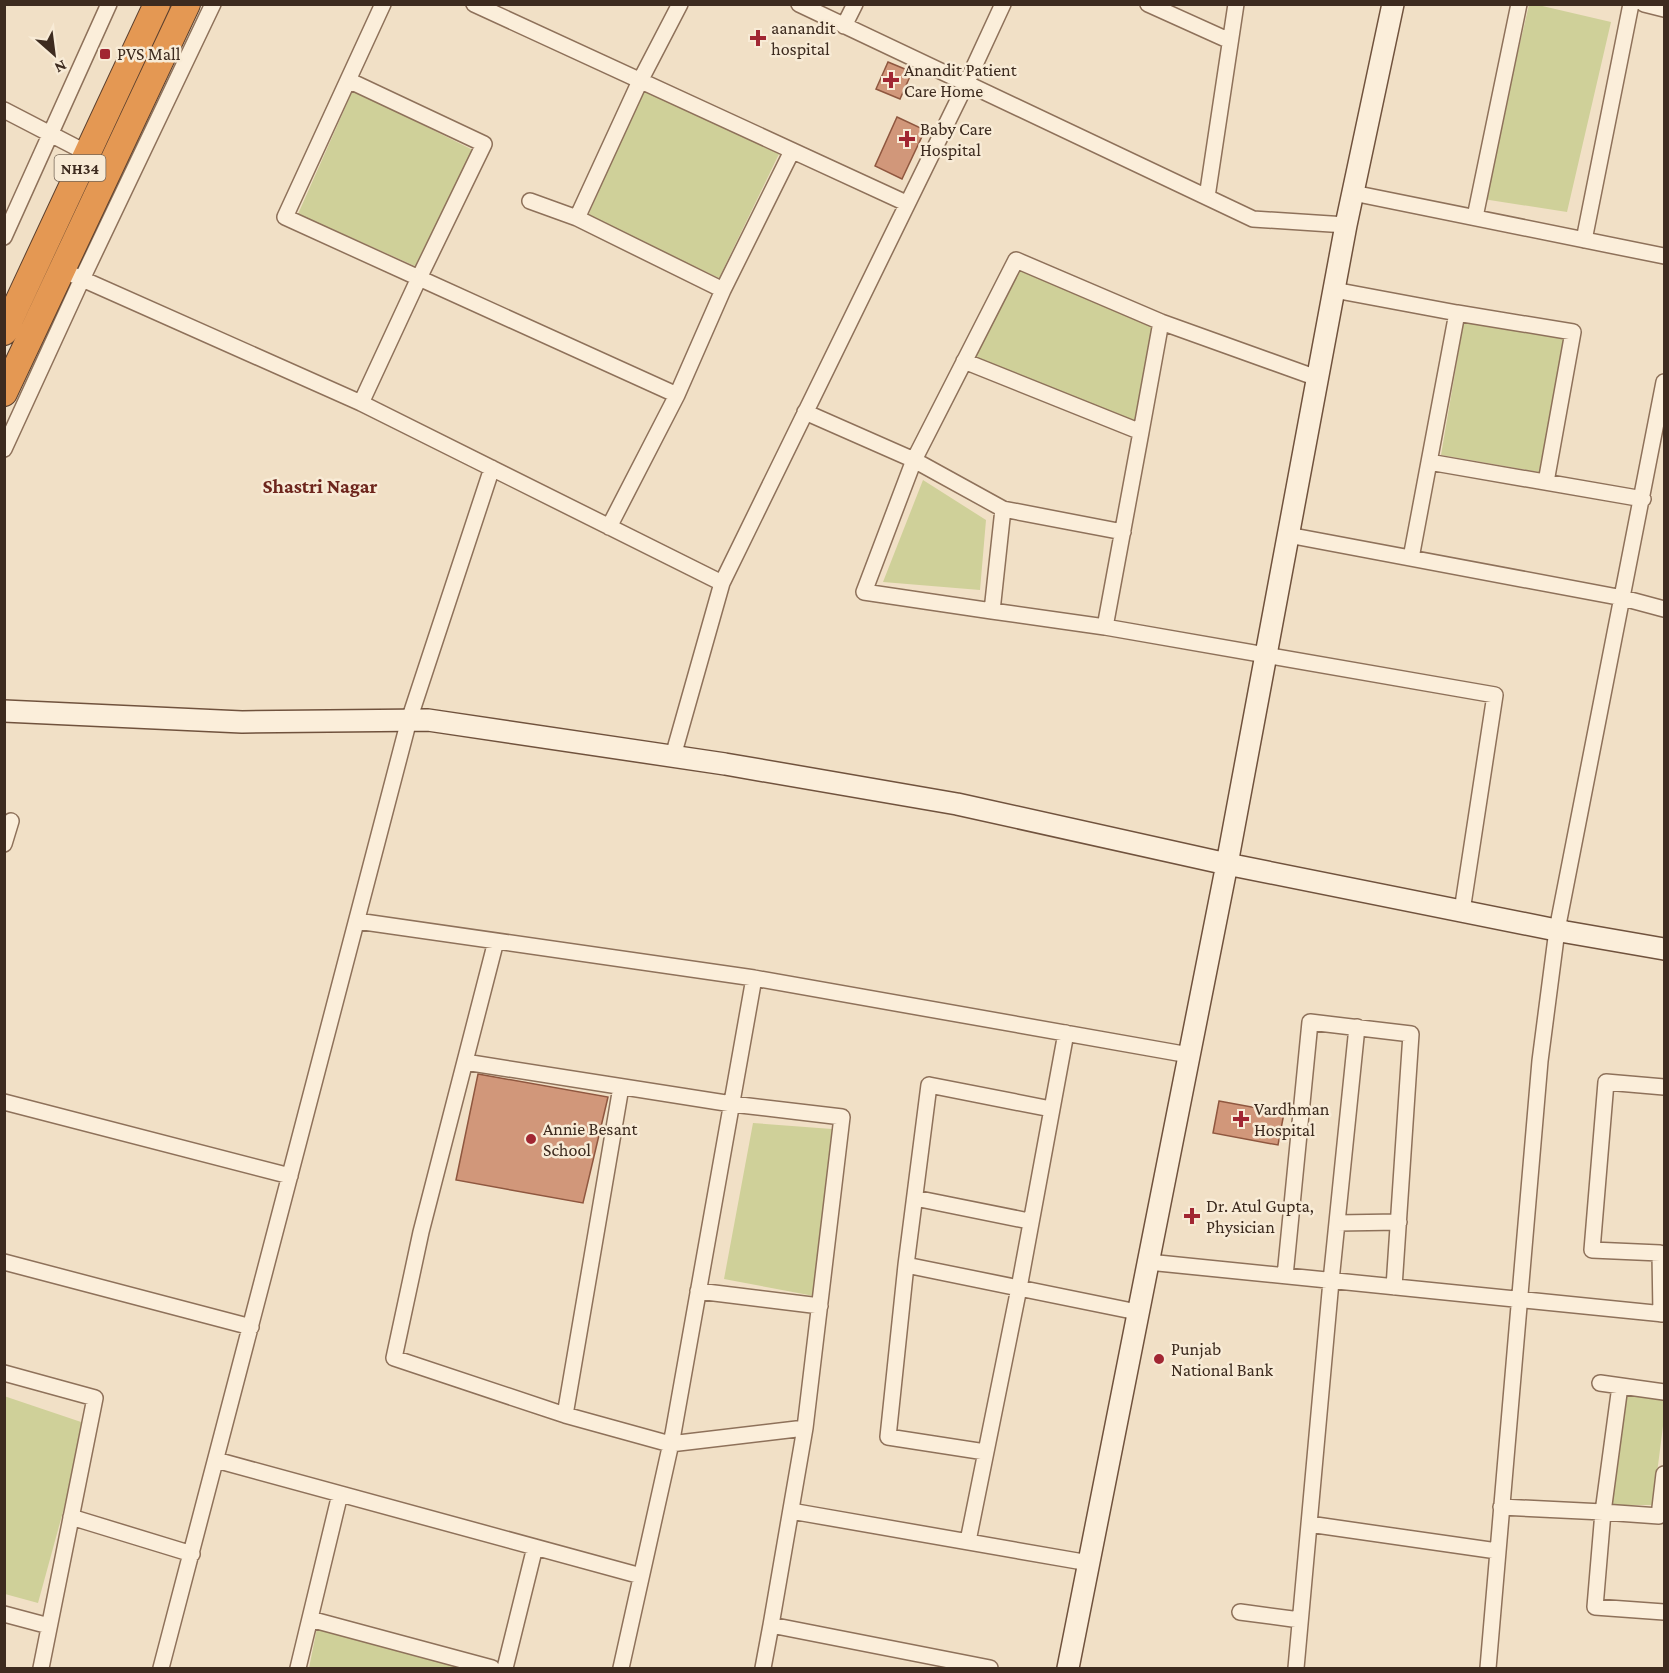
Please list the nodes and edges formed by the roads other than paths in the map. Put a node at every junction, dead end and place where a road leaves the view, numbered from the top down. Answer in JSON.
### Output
{"nodes":[{"id":1,"x":109,"y":4,"type":"edge"},
{"id":2,"x":157,"y":4,"type":"edge"},
{"id":3,"x":188,"y":4,"type":"edge"},
{"id":4,"x":213,"y":4,"type":"edge"},
{"id":5,"x":383,"y":4,"type":"edge"},
{"id":6,"x":474,"y":4,"type":"edge"},
{"id":7,"x":680,"y":4,"type":"edge"},
{"id":8,"x":799,"y":4,"type":"edge"},
{"id":9,"x":855,"y":4,"type":"edge"},
{"id":10,"x":1003,"y":4,"type":"edge"},
{"id":11,"x":1148,"y":4,"type":"edge"},
{"id":12,"x":1236,"y":4,"type":"edge"},
{"id":13,"x":1393,"y":4,"type":"edge"},
{"id":14,"x":1519,"y":4,"type":"edge"},
{"id":15,"x":1631,"y":4,"type":"edge"},
{"id":16,"x":1644,"y":4,"type":"edge"},
{"id":17,"x":1665,"y":9,"type":"edge"},
{"id":18,"x":844,"y":26,"type":"junction"},
{"id":19,"x":1230,"y":41,"type":"junction"},
{"id":20,"x":348,"y":80,"type":"junction"},
{"id":21,"x":640,"y":81,"type":"junction"},
{"id":22,"x":966,"y":84,"type":"junction"},
{"id":23,"x":4,"y":110,"type":"edge"},
{"id":24,"x":51,"y":132,"type":"junction"},
{"id":25,"x":792,"y":151,"type":"junction"},
{"id":26,"x":87,"y":153,"type":"junction"},
{"id":27,"x":1353,"y":193,"type":"junction"},
{"id":28,"x":1207,"y":197,"type":"junction"},
{"id":29,"x":530,"y":201,"type":"dead end"},
{"id":30,"x":906,"y":203,"type":"junction"},
{"id":31,"x":1475,"y":217,"type":"junction"},
{"id":32,"x":577,"y":218,"type":"junction"},
{"id":33,"x":1346,"y":225,"type":"junction"},
{"id":34,"x":4,"y":237,"type":"edge"},
{"id":35,"x":1584,"y":240,"type":"junction"},
{"id":36,"x":1665,"y":256,"type":"edge"},
{"id":37,"x":72,"y":275,"type":"junction"},
{"id":38,"x":419,"y":278,"type":"junction"},
{"id":39,"x":723,"y":290,"type":"junction"},
{"id":40,"x":1334,"y":290,"type":"junction"},
{"id":41,"x":1457,"y":313,"type":"junction"},
{"id":42,"x":1161,"y":322,"type":"junction"},
{"id":43,"x":6,"y":323,"type":"edge"},
{"id":44,"x":964,"y":361,"type":"junction"},
{"id":45,"x":1317,"y":378,"type":"junction"},
{"id":46,"x":1665,"y":382,"type":"edge"},
{"id":47,"x":4,"y":393,"type":"edge"},
{"id":48,"x":677,"y":395,"type":"junction"},
{"id":49,"x":361,"y":403,"type":"junction"},
{"id":50,"x":805,"y":412,"type":"junction"},
{"id":51,"x":1141,"y":432,"type":"junction"},
{"id":52,"x":4,"y":450,"type":"edge"},
{"id":53,"x":914,"y":460,"type":"junction"},
{"id":54,"x":1429,"y":462,"type":"junction"},
{"id":55,"x":492,"y":468,"type":"junction"},
{"id":56,"x":1546,"y":482,"type":"junction"},
{"id":57,"x":1643,"y":499,"type":"junction"},
{"id":58,"x":1003,"y":509,"type":"junction"},
{"id":59,"x":609,"y":527,"type":"junction"},
{"id":60,"x":1123,"y":532,"type":"junction"},
{"id":61,"x":1288,"y":535,"type":"junction"},
{"id":62,"x":1411,"y":558,"type":"junction"},
{"id":63,"x":722,"y":583,"type":"junction"},
{"id":64,"x":1623,"y":598,"type":"junction"},
{"id":65,"x":1665,"y":609,"type":"edge"},
{"id":66,"x":992,"y":611,"type":"junction"},
{"id":67,"x":1105,"y":627,"type":"junction"},
{"id":68,"x":1266,"y":655,"type":"junction"},
{"id":69,"x":4,"y":711,"type":"edge"},
{"id":70,"x":410,"y":720,"type":"junction"},
{"id":71,"x":673,"y":756,"type":"junction"},
{"id":72,"x":11,"y":821,"type":"dead end"},
{"id":73,"x":4,"y":844,"type":"edge"},
{"id":74,"x":1227,"y":864,"type":"junction"},
{"id":75,"x":1462,"y":911,"type":"junction"},
{"id":76,"x":357,"y":921,"type":"junction"},
{"id":77,"x":1557,"y":930,"type":"junction"},
{"id":78,"x":496,"y":941,"type":"junction"},
{"id":79,"x":1665,"y":949,"type":"edge"},
{"id":80,"x":754,"y":978,"type":"junction"},
{"id":81,"x":1357,"y":1028,"type":"junction"},
{"id":82,"x":1066,"y":1033,"type":"junction"},
{"id":83,"x":1189,"y":1055,"type":"junction"},
{"id":84,"x":465,"y":1062,"type":"junction"},
{"id":85,"x":621,"y":1087,"type":"junction"},
{"id":86,"x":1665,"y":1087,"type":"edge"},
{"id":87,"x":4,"y":1102,"type":"edge"},
{"id":88,"x":732,"y":1104,"type":"junction"},
{"id":89,"x":1051,"y":1109,"type":"junction"},
{"id":90,"x":290,"y":1176,"type":"junction"},
{"id":91,"x":915,"y":1198,"type":"junction"},
{"id":92,"x":1029,"y":1221,"type":"junction"},
{"id":93,"x":1399,"y":1222,"type":"junction"},
{"id":94,"x":1337,"y":1223,"type":"junction"},
{"id":95,"x":1662,"y":1254,"type":"edge"},
{"id":96,"x":4,"y":1262,"type":"edge"},
{"id":97,"x":1148,"y":1262,"type":"junction"},
{"id":98,"x":906,"y":1265,"type":"junction"},
{"id":99,"x":1285,"y":1276,"type":"junction"},
{"id":100,"x":1331,"y":1281,"type":"junction"},
{"id":101,"x":1394,"y":1287,"type":"junction"},
{"id":102,"x":1018,"y":1288,"type":"junction"},
{"id":103,"x":698,"y":1291,"type":"junction"},
{"id":104,"x":1519,"y":1300,"type":"junction"},
{"id":105,"x":820,"y":1306,"type":"junction"},
{"id":106,"x":1137,"y":1312,"type":"junction"},
{"id":107,"x":1663,"y":1314,"type":"edge"},
{"id":108,"x":251,"y":1327,"type":"junction"},
{"id":109,"x":4,"y":1373,"type":"edge"},
{"id":110,"x":1600,"y":1383,"type":"dead end"},
{"id":111,"x":1620,"y":1386,"type":"junction"},
{"id":112,"x":1665,"y":1392,"type":"edge"},
{"id":113,"x":565,"y":1415,"type":"junction"},
{"id":114,"x":805,"y":1428,"type":"junction"},
{"id":115,"x":670,"y":1444,"type":"junction"},
{"id":116,"x":985,"y":1452,"type":"junction"},
{"id":117,"x":216,"y":1460,"type":"junction"},
{"id":118,"x":1665,"y":1474,"type":"edge"},
{"id":119,"x":340,"y":1494,"type":"junction"},
{"id":120,"x":1501,"y":1507,"type":"junction"},
{"id":121,"x":791,"y":1511,"type":"junction"},
{"id":122,"x":1603,"y":1512,"type":"junction"},
{"id":123,"x":71,"y":1517,"type":"junction"},
{"id":124,"x":1309,"y":1524,"type":"junction"},
{"id":125,"x":968,"y":1541,"type":"junction"},
{"id":126,"x":535,"y":1547,"type":"junction"},
{"id":127,"x":1497,"y":1551,"type":"junction"},
{"id":128,"x":192,"y":1554,"type":"junction"},
{"id":129,"x":1089,"y":1563,"type":"junction"},
{"id":130,"x":642,"y":1576,"type":"junction"},
{"id":131,"x":1240,"y":1612,"type":"dead end"},
{"id":132,"x":1665,"y":1612,"type":"edge"},
{"id":133,"x":4,"y":1614,"type":"edge"},
{"id":134,"x":310,"y":1619,"type":"junction"},
{"id":135,"x":1300,"y":1620,"type":"junction"},
{"id":136,"x":771,"y":1625,"type":"junction"},
{"id":137,"x":49,"y":1626,"type":"junction"},
{"id":138,"x":40,"y":1668,"type":"edge"},
{"id":139,"x":161,"y":1668,"type":"edge"},
{"id":140,"x":298,"y":1668,"type":"edge"},
{"id":141,"x":492,"y":1668,"type":"edge"},
{"id":142,"x":504,"y":1668,"type":"edge"},
{"id":143,"x":621,"y":1668,"type":"edge"},
{"id":144,"x":763,"y":1668,"type":"edge"},
{"id":145,"x":990,"y":1668,"type":"edge"},
{"id":146,"x":1068,"y":1668,"type":"edge"},
{"id":147,"x":1296,"y":1668,"type":"edge"},
{"id":148,"x":1488,"y":1668,"type":"edge"}],
"edges":[{"from":1,"to":24,"type":"street"},
{"from":2,"to":26,"type":"highway","number":"NH34"},
{"from":3,"to":37,"type":"highway","number":"NH34"},
{"from":4,"to":37,"type":"street"},
{"from":5,"to":20,"type":"street"},
{"from":6,"to":21,"type":"street"},
{"from":7,"to":21,"type":"street"},
{"from":8,"to":18,"type":"street"},
{"from":9,"to":18,"type":"street"},
{"from":10,"to":22,"type":"street"},
{"from":11,"to":19,"type":"street"},
{"from":12,"to":19,"type":"street"},
{"from":13,"to":27,"type":"street"},
{"from":14,"to":31,"type":"street"},
{"from":15,"to":35,"type":"street"},
{"from":16,"to":17,"type":"street"},
{"from":18,"to":22,"type":"street"},
{"from":19,"to":28,"type":"street"},
{"from":20,"to":38,"type":"street"},
{"from":20,"to":38,"type":"street"},
{"from":21,"to":25,"type":"street"},
{"from":21,"to":32,"type":"street"},
{"from":22,"to":28,"type":"street"},
{"from":22,"to":30,"type":"street"},
{"from":23,"to":24,"type":"street"},
{"from":24,"to":26,"type":"street"},
{"from":24,"to":34,"type":"street"},
{"from":25,"to":30,"type":"street"},
{"from":25,"to":39,"type":"street"},
{"from":26,"to":43,"type":"highway","number":"NH34"},
{"from":27,"to":31,"type":"street"},
{"from":27,"to":33,"type":"street"},
{"from":28,"to":33,"type":"street"},
{"from":29,"to":32,"type":"street"},
{"from":30,"to":50,"type":"street"},
{"from":31,"to":35,"type":"street"},
{"from":32,"to":39,"type":"street"},
{"from":33,"to":40,"type":"street"},
{"from":35,"to":36,"type":"street"},
{"from":37,"to":47,"type":"highway","number":"NH34"},
{"from":37,"to":49,"type":"street"},
{"from":37,"to":52,"type":"street"},
{"from":38,"to":48,"type":"street"},
{"from":38,"to":49,"type":"street"},
{"from":39,"to":48,"type":"street"},
{"from":40,"to":41,"type":"street"},
{"from":40,"to":45,"type":"street"},
{"from":41,"to":54,"type":"street"},
{"from":41,"to":56,"type":"street"},
{"from":42,"to":44,"type":"street"},
{"from":42,"to":45,"type":"street"},
{"from":42,"to":51,"type":"street"},
{"from":44,"to":51,"type":"street"},
{"from":44,"to":53,"type":"street"},
{"from":45,"to":61,"type":"street"},
{"from":46,"to":57,"type":"street"},
{"from":48,"to":59,"type":"street"},
{"from":49,"to":55,"type":"street"},
{"from":50,"to":53,"type":"street"},
{"from":50,"to":63,"type":"street"},
{"from":51,"to":60,"type":"street"},
{"from":53,"to":58,"type":"street"},
{"from":53,"to":66,"type":"street"},
{"from":54,"to":56,"type":"street"},
{"from":54,"to":62,"type":"street"},
{"from":55,"to":59,"type":"street"},
{"from":55,"to":70,"type":"street"},
{"from":56,"to":57,"type":"street"},
{"from":57,"to":64,"type":"street"},
{"from":58,"to":60,"type":"street"},
{"from":58,"to":66,"type":"street"},
{"from":59,"to":63,"type":"street"},
{"from":60,"to":67,"type":"street"},
{"from":61,"to":62,"type":"street"},
{"from":61,"to":68,"type":"street"},
{"from":62,"to":64,"type":"street"},
{"from":63,"to":71,"type":"street"},
{"from":64,"to":65,"type":"street"},
{"from":64,"to":77,"type":"street"},
{"from":66,"to":67,"type":"street"},
{"from":67,"to":68,"type":"street"},
{"from":68,"to":74,"type":"street"},
{"from":68,"to":75,"type":"street"},
{"from":69,"to":70,"type":"street"},
{"from":70,"to":71,"type":"street"},
{"from":70,"to":76,"type":"street"},
{"from":71,"to":74,"type":"street"},
{"from":72,"to":73,"type":"street"},
{"from":74,"to":75,"type":"street"},
{"from":74,"to":83,"type":"street"},
{"from":75,"to":77,"type":"street"},
{"from":76,"to":78,"type":"street"},
{"from":76,"to":90,"type":"street"},
{"from":77,"to":79,"type":"street"},
{"from":77,"to":104,"type":"street"},
{"from":78,"to":80,"type":"street"},
{"from":78,"to":84,"type":"street"},
{"from":80,"to":82,"type":"street"},
{"from":80,"to":88,"type":"street"},
{"from":81,"to":93,"type":"street"},
{"from":81,"to":94,"type":"street"},
{"from":81,"to":99,"type":"street"},
{"from":82,"to":83,"type":"street"},
{"from":82,"to":89,"type":"street"},
{"from":83,"to":97,"type":"street"},
{"from":84,"to":85,"type":"street"},
{"from":84,"to":113,"type":"street"},
{"from":85,"to":88,"type":"street"},
{"from":85,"to":113,"type":"street"},
{"from":86,"to":95,"type":"street"},
{"from":87,"to":90,"type":"street"},
{"from":88,"to":103,"type":"street"},
{"from":88,"to":105,"type":"street"},
{"from":89,"to":91,"type":"street"},
{"from":89,"to":92,"type":"street"},
{"from":90,"to":108,"type":"street"},
{"from":91,"to":92,"type":"street"},
{"from":91,"to":98,"type":"street"},
{"from":92,"to":102,"type":"street"},
{"from":93,"to":94,"type":"street"},
{"from":93,"to":101,"type":"street"},
{"from":94,"to":100,"type":"street"},
{"from":95,"to":107,"type":"street"},
{"from":96,"to":108,"type":"street"},
{"from":97,"to":99,"type":"street"},
{"from":97,"to":106,"type":"street"},
{"from":98,"to":102,"type":"street"},
{"from":98,"to":116,"type":"street"},
{"from":99,"to":100,"type":"street"},
{"from":100,"to":101,"type":"street"},
{"from":100,"to":124,"type":"street"},
{"from":101,"to":104,"type":"street"},
{"from":102,"to":106,"type":"street"},
{"from":102,"to":116,"type":"street"},
{"from":103,"to":105,"type":"street"},
{"from":103,"to":115,"type":"street"},
{"from":104,"to":107,"type":"street"},
{"from":104,"to":120,"type":"street"},
{"from":105,"to":114,"type":"street"},
{"from":106,"to":129,"type":"street"},
{"from":108,"to":117,"type":"street"},
{"from":109,"to":123,"type":"street"},
{"from":110,"to":111,"type":"street"},
{"from":111,"to":112,"type":"street"},
{"from":111,"to":122,"type":"street"},
{"from":113,"to":115,"type":"street"},
{"from":114,"to":115,"type":"street"},
{"from":114,"to":121,"type":"street"},
{"from":115,"to":130,"type":"street"},
{"from":116,"to":125,"type":"street"},
{"from":117,"to":119,"type":"street"},
{"from":117,"to":128,"type":"street"},
{"from":118,"to":122,"type":"street"},
{"from":119,"to":126,"type":"street"},
{"from":119,"to":134,"type":"street"},
{"from":120,"to":122,"type":"street"},
{"from":120,"to":127,"type":"street"},
{"from":121,"to":125,"type":"street"},
{"from":121,"to":136,"type":"street"},
{"from":122,"to":132,"type":"street"},
{"from":123,"to":128,"type":"street"},
{"from":123,"to":137,"type":"street"},
{"from":124,"to":127,"type":"street"},
{"from":124,"to":135,"type":"street"},
{"from":125,"to":129,"type":"street"},
{"from":126,"to":130,"type":"street"},
{"from":126,"to":142,"type":"street"},
{"from":127,"to":148,"type":"street"},
{"from":128,"to":139,"type":"street"},
{"from":129,"to":146,"type":"street"},
{"from":130,"to":143,"type":"street"},
{"from":131,"to":135,"type":"street"},
{"from":133,"to":137,"type":"street"},
{"from":134,"to":140,"type":"street"},
{"from":134,"to":141,"type":"street"},
{"from":135,"to":147,"type":"street"},
{"from":136,"to":144,"type":"street"},
{"from":136,"to":145,"type":"street"},
{"from":137,"to":138,"type":"street"}]}
